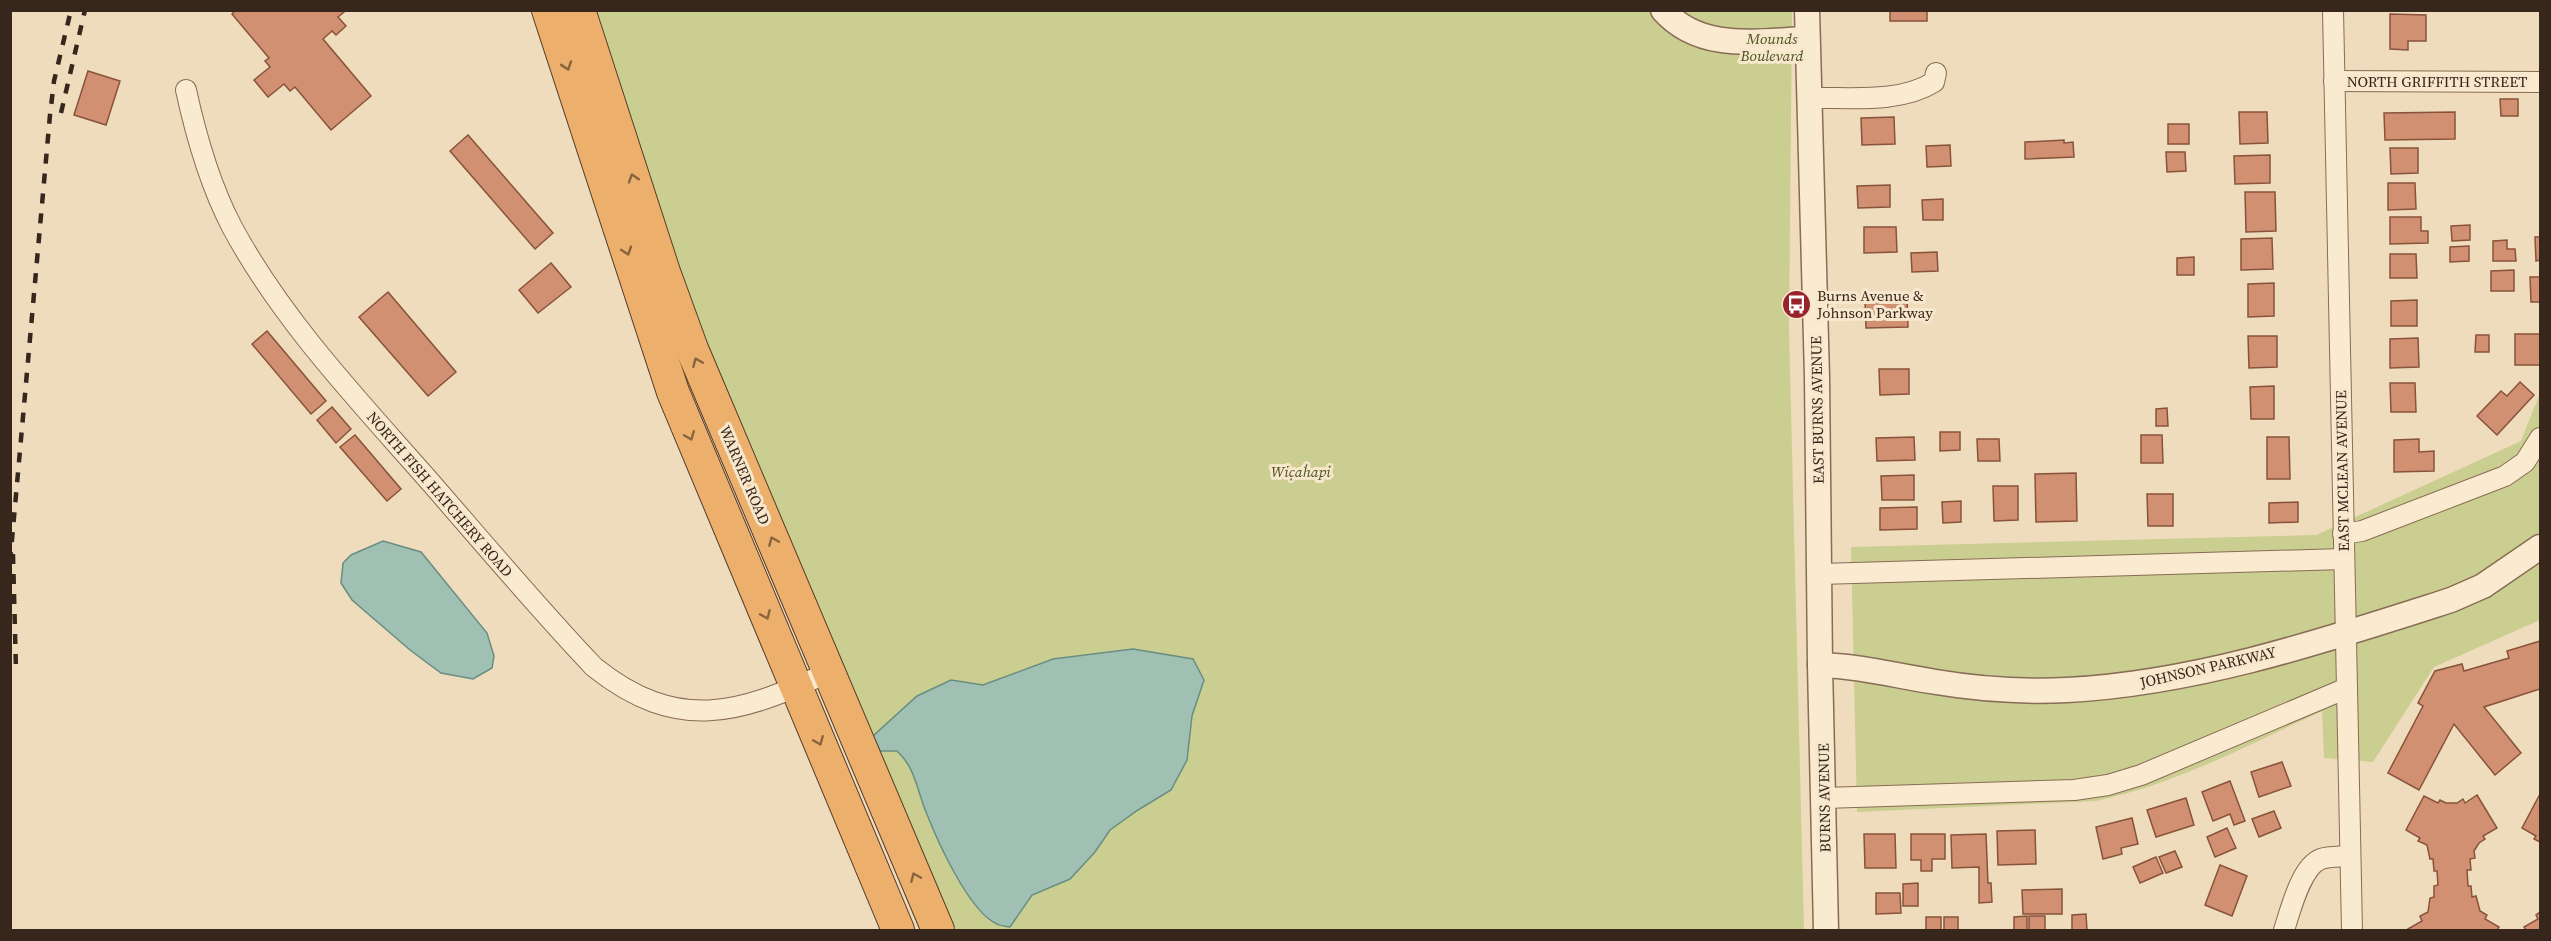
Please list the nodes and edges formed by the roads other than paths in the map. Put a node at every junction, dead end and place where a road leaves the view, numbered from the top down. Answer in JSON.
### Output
{"nodes":[{"id":1,"x":1663,"y":10,"type":"edge"},
{"id":2,"x":1807,"y":10,"type":"edge"},
{"id":3,"x":2333,"y":10,"type":"edge"},
{"id":4,"x":555,"y":11,"type":"edge"},
{"id":5,"x":1807,"y":39,"type":"junction"},
{"id":6,"x":1936,"y":73,"type":"dead end"},
{"id":7,"x":2334,"y":81,"type":"junction"},
{"id":8,"x":2541,"y":82,"type":"edge"},
{"id":9,"x":186,"y":90,"type":"dead end"},
{"id":10,"x":1808,"y":98,"type":"junction"},
{"id":11,"x":2541,"y":438,"type":"edge"},
{"id":12,"x":2343,"y":534,"type":"junction"},
{"id":13,"x":2541,"y":547,"type":"edge"},
{"id":14,"x":2343,"y":559,"type":"junction"},
{"id":15,"x":1820,"y":574,"type":"junction"},
{"id":16,"x":2345,"y":633,"type":"junction"},
{"id":17,"x":1820,"y":665,"type":"junction"},
{"id":18,"x":829,"y":672,"type":"junction"},
{"id":19,"x":797,"y":687,"type":"junction"},
{"id":20,"x":2347,"y":688,"type":"junction"},
{"id":21,"x":1824,"y":798,"type":"junction"},
{"id":22,"x":2350,"y":856,"type":"junction"},
{"id":23,"x":898,"y":930,"type":"edge"},
{"id":24,"x":938,"y":930,"type":"edge"},
{"id":25,"x":1826,"y":930,"type":"edge"},
{"id":26,"x":2284,"y":930,"type":"edge"},
{"id":27,"x":2352,"y":930,"type":"edge"}],
"edges":[{"from":1,"to":5,"type":"street"},
{"from":2,"to":5,"type":"street","name":"EAST BURNS AVENUE"},
{"from":3,"to":7,"type":"street","name":"EAST MCLEAN AVENUE"},
{"from":18,"to":4,"type":"highway","name":"WARNER ROAD","one_way":true},
{"from":4,"to":19,"type":"highway","name":"WARNER ROAD","one_way":true},
{"from":5,"to":10,"type":"street","name":"EAST BURNS AVENUE"},
{"from":6,"to":10,"type":"street"},
{"from":7,"to":8,"type":"street","name":"NORTH GRIFFITH STREET"},
{"from":7,"to":12,"type":"street","name":"EAST MCLEAN AVENUE"},
{"from":9,"to":19,"type":"street","name":"NORTH FISH HATCHERY ROAD"},
{"from":10,"to":15,"type":"street","name":"EAST BURNS AVENUE"},
{"from":11,"to":12,"type":"street"},
{"from":12,"to":14,"type":"street","name":"EAST MCLEAN AVENUE"},
{"from":13,"to":16,"type":"street","name":"JOHNSON PARKWAY"},
{"from":14,"to":15,"type":"street"},
{"from":14,"to":16,"type":"street","name":"EAST MCLEAN AVENUE"},
{"from":15,"to":17,"type":"street","name":"EAST BURNS AVENUE"},
{"from":16,"to":17,"type":"street","name":"JOHNSON PARKWAY"},
{"from":16,"to":20,"type":"street","name":"EAST MCLEAN AVENUE"},
{"from":17,"to":21,"type":"street","name":"BURNS AVENUE"},
{"from":18,"to":19,"type":"street","name":"NORTH FISH HATCHERY ROAD"},
{"from":24,"to":18,"type":"highway","name":"WARNER ROAD","one_way":true},
{"from":19,"to":23,"type":"highway","name":"WARNER ROAD","one_way":true},
{"from":20,"to":21,"type":"street"},
{"from":20,"to":22,"type":"street","name":"EAST MCLEAN AVENUE"},
{"from":21,"to":25,"type":"street","name":"BURNS AVENUE"},
{"from":22,"to":26,"type":"street"},
{"from":22,"to":27,"type":"street","name":"EAST MCLEAN AVENUE"}]}
